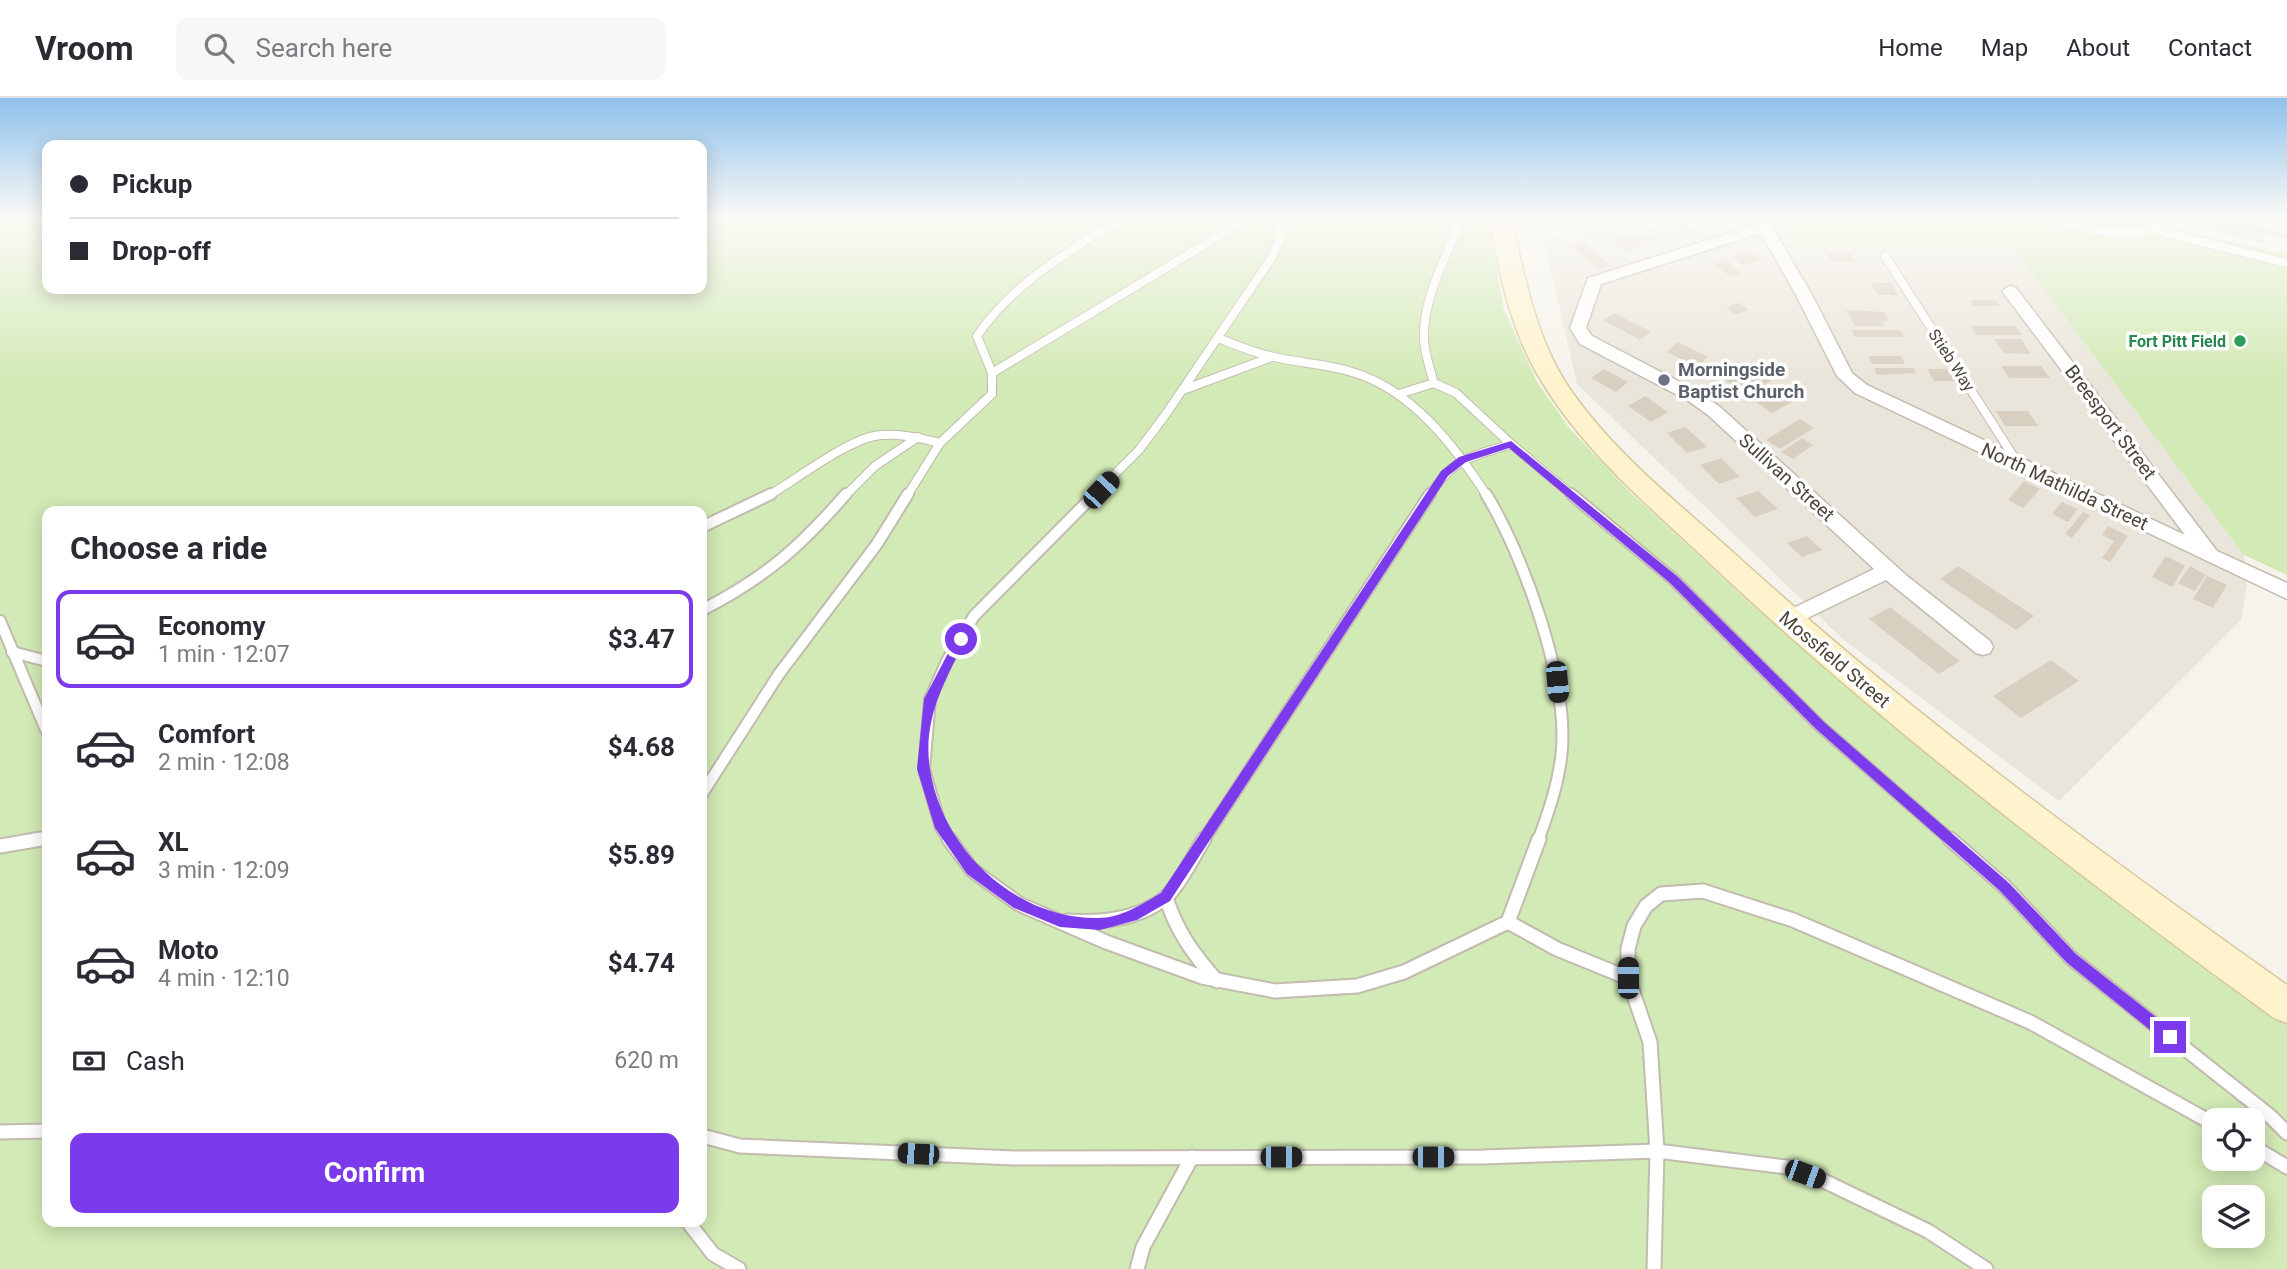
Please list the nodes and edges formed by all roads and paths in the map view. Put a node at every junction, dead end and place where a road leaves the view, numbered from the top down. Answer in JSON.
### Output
{"nodes":[{"id":1,"x":1037,"y":274,"type":"edge"},
{"id":2,"x":1157,"y":274,"type":"edge"},
{"id":3,"x":1261,"y":274,"type":"edge"},
{"id":4,"x":1441,"y":274,"type":"edge"},
{"id":5,"x":1512,"y":274,"type":"edge"},
{"id":6,"x":1615,"y":274,"type":"edge"},
{"id":7,"x":1792,"y":274,"type":"edge"},
{"id":8,"x":1896,"y":274,"type":"edge"},
{"id":9,"x":2010,"y":291,"type":"dead end"},
{"id":10,"x":1218,"y":338,"type":"junction"},
{"id":11,"x":1272,"y":357,"type":"junction"},
{"id":12,"x":992,"y":373,"type":"junction"},
{"id":13,"x":1434,"y":383,"type":"junction"},
{"id":14,"x":1183,"y":390,"type":"junction"},
{"id":15,"x":1399,"y":394,"type":"junction"},
{"id":16,"x":918,"y":437,"type":"junction"},
{"id":17,"x":940,"y":443,"type":"junction"},
{"id":18,"x":1511,"y":444,"type":"junction"},
{"id":19,"x":1462,"y":460,"type":"junction"},
{"id":20,"x":2019,"y":465,"type":"junction"},
{"id":21,"x":707,"y":525,"type":"edge"},
{"id":22,"x":2210,"y":555,"type":"junction"},
{"id":23,"x":1889,"y":570,"type":"junction"},
{"id":24,"x":2287,"y":592,"type":"edge"},
{"id":25,"x":707,"y":608,"type":"edge"},
{"id":26,"x":1786,"y":620,"type":"junction"},
{"id":27,"x":0,"y":621,"type":"edge"},
{"id":28,"x":1983,"y":647,"type":"dead end"},
{"id":29,"x":12,"y":652,"type":"junction"},
{"id":30,"x":42,"y":660,"type":"edge"},
{"id":31,"x":42,"y":721,"type":"edge"},
{"id":32,"x":707,"y":786,"type":"edge"},
{"id":33,"x":42,"y":839,"type":"edge"},
{"id":34,"x":0,"y":846,"type":"edge"},
{"id":35,"x":1166,"y":897,"type":"junction"},
{"id":36,"x":1060,"y":921,"type":"junction"},
{"id":37,"x":1508,"y":922,"type":"junction"},
{"id":38,"x":1628,"y":978,"type":"junction"},
{"id":39,"x":1217,"y":981,"type":"junction"},
{"id":40,"x":2287,"y":1006,"type":"edge"},
{"id":41,"x":2202,"y":1117,"type":"edge"},
{"id":42,"x":42,"y":1131,"type":"edge"},
{"id":43,"x":0,"y":1132,"type":"edge"},
{"id":44,"x":2287,"y":1133,"type":"edge"},
{"id":45,"x":707,"y":1137,"type":"edge"},
{"id":46,"x":1657,"y":1151,"type":"junction"},
{"id":47,"x":2265,"y":1154,"type":"edge"},
{"id":48,"x":1192,"y":1157,"type":"junction"},
{"id":49,"x":2287,"y":1167,"type":"edge"},
{"id":50,"x":692,"y":1227,"type":"edge"},
{"id":51,"x":739,"y":1269,"type":"edge"},
{"id":52,"x":1138,"y":1269,"type":"edge"},
{"id":53,"x":1654,"y":1269,"type":"edge"},
{"id":54,"x":1986,"y":1269,"type":"edge"}],
"edges":[{"from":1,"to":12,"type":"lane"},
{"from":2,"to":12,"type":"lane"},
{"from":3,"to":10,"type":"lane"},
{"from":4,"to":13,"type":"lane"},
{"from":5,"to":26,"type":"street","name":"Mossfield Street"},
{"from":6,"to":23,"type":"street","name":"Sullivan Street"},
{"from":7,"to":20,"type":"street","name":"North Mathilda Street"},
{"from":8,"to":20,"type":"lane","name":"Stieb Way"},
{"from":9,"to":22,"type":"street","name":"Breesport Street"},
{"from":10,"to":11,"type":"lane"},
{"from":10,"to":14,"type":"lane"},
{"from":11,"to":14,"type":"lane"},
{"from":11,"to":15,"type":"lane"},
{"from":12,"to":17,"type":"lane"},
{"from":13,"to":15,"type":"lane"},
{"from":13,"to":18,"type":"lane"},
{"from":14,"to":36,"type":"lane"},
{"from":15,"to":19,"type":"lane"},
{"from":16,"to":17,"type":"lane"},
{"from":16,"to":21,"type":"lane"},
{"from":16,"to":25,"type":"lane"},
{"from":17,"to":32,"type":"lane"},
{"from":18,"to":19,"type":"lane"},
{"from":18,"to":44,"type":"lane"},
{"from":19,"to":35,"type":"lane"},
{"from":19,"to":37,"type":"lane"},
{"from":20,"to":22,"type":"street","name":"North Mathilda Street"},
{"from":22,"to":24,"type":"street","name":"North Mathilda Street"},
{"from":23,"to":26,"type":"street"},
{"from":23,"to":28,"type":"street","name":"Sullivan Street"},
{"from":26,"to":40,"type":"street","name":"Mossfield Street"},
{"from":27,"to":29,"type":"lane"},
{"from":29,"to":30,"type":"lane"},
{"from":29,"to":31,"type":"lane"},
{"from":33,"to":34,"type":"lane"},
{"from":35,"to":36,"type":"lane"},
{"from":35,"to":39,"type":"lane"},
{"from":36,"to":39,"type":"lane"},
{"from":37,"to":38,"type":"lane"},
{"from":37,"to":39,"type":"lane"},
{"from":38,"to":41,"type":"lane"},
{"from":38,"to":46,"type":"lane"},
{"from":42,"to":43,"type":"lane"},
{"from":45,"to":48,"type":"lane"},
{"from":46,"to":48,"type":"lane"},
{"from":46,"to":53,"type":"lane"},
{"from":46,"to":54,"type":"lane"},
{"from":47,"to":49,"type":"lane"},
{"from":48,"to":52,"type":"lane"},
{"from":50,"to":51,"type":"lane"}]}
